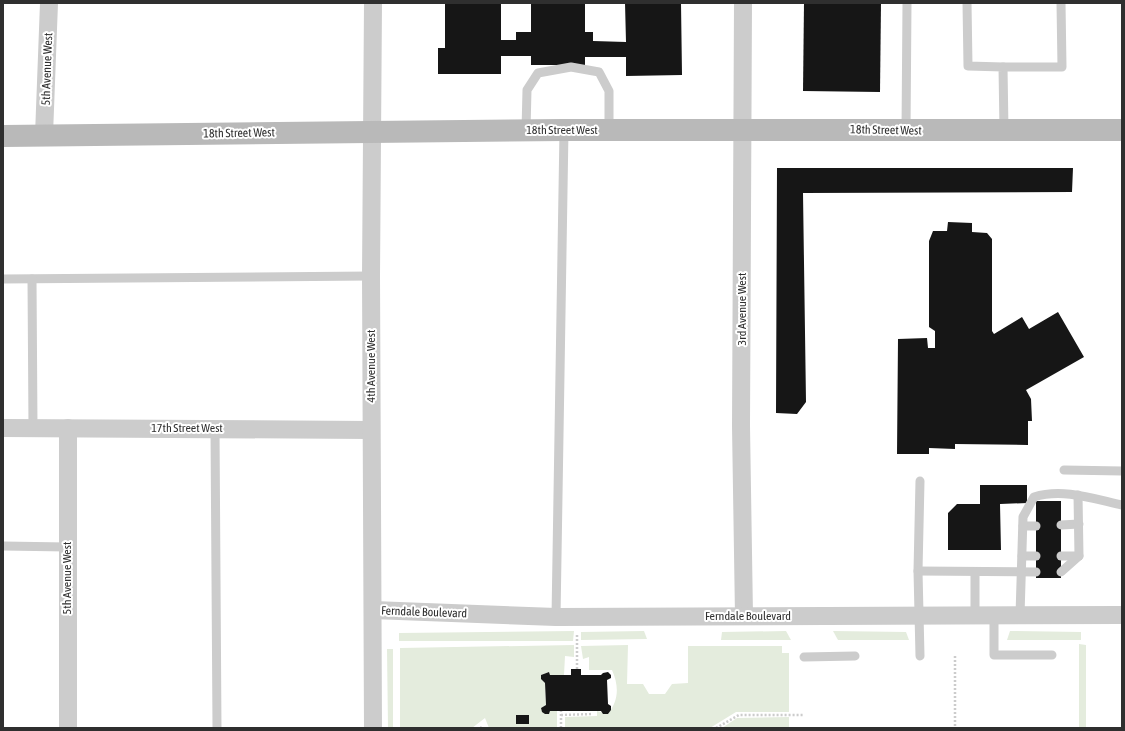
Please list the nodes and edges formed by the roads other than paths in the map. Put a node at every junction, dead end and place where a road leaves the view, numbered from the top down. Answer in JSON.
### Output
{"nodes":[{"id":1,"x":49,"y":3,"type":"edge"},
{"id":2,"x":373,"y":3,"type":"edge"},
{"id":3,"x":743,"y":3,"type":"edge"},
{"id":4,"x":908,"y":3,"type":"edge"},
{"id":5,"x":967,"y":3,"type":"edge"},
{"id":6,"x":1062,"y":3,"type":"edge"},
{"id":7,"x":1003,"y":67,"type":"junction"},
{"id":8,"x":742,"y":129,"type":"junction"},
{"id":9,"x":526,"y":130,"type":"junction"},
{"id":10,"x":564,"y":130,"type":"junction"},
{"id":11,"x":609,"y":130,"type":"junction"},
{"id":12,"x":1122,"y":130,"type":"edge"},
{"id":13,"x":906,"y":131,"type":"junction"},
{"id":14,"x":1004,"y":131,"type":"junction"},
{"id":15,"x":372,"y":132,"type":"junction"},
{"id":16,"x":44,"y":135,"type":"junction"},
{"id":17,"x":3,"y":136,"type":"edge"},
{"id":18,"x":371,"y":276,"type":"junction"},
{"id":19,"x":3,"y":279,"type":"edge"},
{"id":20,"x":32,"y":279,"type":"junction"},
{"id":21,"x":3,"y":428,"type":"edge"},
{"id":22,"x":33,"y":428,"type":"junction"},
{"id":23,"x":68,"y":428,"type":"junction"},
{"id":24,"x":215,"y":428,"type":"junction"},
{"id":25,"x":371,"y":430,"type":"junction"},
{"id":26,"x":1064,"y":470,"type":"dead end"},
{"id":27,"x":1122,"y":471,"type":"edge"},
{"id":28,"x":920,"y":482,"type":"dead end"},
{"id":29,"x":1078,"y":496,"type":"junction"},
{"id":30,"x":1122,"y":505,"type":"edge"},
{"id":31,"x":1079,"y":524,"type":"junction"},
{"id":32,"x":1061,"y":525,"type":"dead end"},
{"id":33,"x":1023,"y":526,"type":"junction"},
{"id":34,"x":1036,"y":526,"type":"dead end"},
{"id":35,"x":3,"y":546,"type":"edge"},
{"id":36,"x":67,"y":547,"type":"junction"},
{"id":37,"x":1022,"y":556,"type":"junction"},
{"id":38,"x":1036,"y":556,"type":"dead end"},
{"id":39,"x":1061,"y":556,"type":"dead end"},
{"id":40,"x":1079,"y":556,"type":"junction"},
{"id":41,"x":918,"y":571,"type":"junction"},
{"id":42,"x":975,"y":572,"type":"junction"},
{"id":43,"x":1036,"y":572,"type":"dead end"},
{"id":44,"x":1061,"y":572,"type":"dead end"},
{"id":45,"x":1022,"y":573,"type":"junction"},
{"id":46,"x":373,"y":610,"type":"junction"},
{"id":47,"x":919,"y":614,"type":"junction"},
{"id":48,"x":1122,"y":614,"type":"edge"},
{"id":49,"x":975,"y":615,"type":"junction"},
{"id":50,"x":994,"y":615,"type":"junction"},
{"id":51,"x":1020,"y":615,"type":"junction"},
{"id":52,"x":744,"y":616,"type":"junction"},
{"id":53,"x":556,"y":617,"type":"junction"},
{"id":54,"x":1052,"y":655,"type":"dead end"},
{"id":55,"x":855,"y":656,"type":"dead end"},
{"id":56,"x":920,"y":656,"type":"dead end"},
{"id":57,"x":804,"y":657,"type":"dead end"},
{"id":58,"x":68,"y":728,"type":"edge"},
{"id":59,"x":217,"y":728,"type":"edge"},
{"id":60,"x":373,"y":728,"type":"edge"}],
"edges":[{"from":1,"to":16,"type":"street","name":"5th Avenue West"},
{"from":2,"to":15,"type":"street","name":"4th Avenue West"},
{"from":3,"to":8,"type":"street","name":"3rd Avenue West"},
{"from":4,"to":13,"type":"lane"},
{"from":5,"to":7,"type":"lane"},
{"from":6,"to":7,"type":"lane"},
{"from":7,"to":14,"type":"lane"},
{"from":8,"to":11,"type":"street","name":"18th Street West"},
{"from":8,"to":13,"type":"street","name":"18th Street West"},
{"from":8,"to":52,"type":"street","name":"3rd Avenue West"},
{"from":9,"to":10,"type":"street","name":"18th Street West"},
{"from":9,"to":11,"type":"lane"},
{"from":9,"to":15,"type":"street","name":"18th Street West"},
{"from":10,"to":11,"type":"street","name":"18th Street West"},
{"from":10,"to":53,"type":"lane"},
{"from":12,"to":14,"type":"street","name":"18th Street West"},
{"from":13,"to":14,"type":"street","name":"18th Street West"},
{"from":15,"to":16,"type":"street","name":"18th Street West"},
{"from":15,"to":18,"type":"street","name":"4th Avenue West"},
{"from":16,"to":17,"type":"street","name":"18th Street West"},
{"from":18,"to":20,"type":"lane"},
{"from":18,"to":25,"type":"street","name":"4th Avenue West"},
{"from":19,"to":20,"type":"lane"},
{"from":20,"to":22,"type":"lane"},
{"from":21,"to":22,"type":"street","name":"17th Street West"},
{"from":22,"to":23,"type":"street","name":"17th Street West"},
{"from":23,"to":24,"type":"street","name":"17th Street West"},
{"from":23,"to":36,"type":"street","name":"5th Avenue West"},
{"from":24,"to":25,"type":"street","name":"17th Street West"},
{"from":24,"to":59,"type":"lane"},
{"from":25,"to":46,"type":"street","name":"4th Avenue West"},
{"from":26,"to":27,"type":"lane"},
{"from":28,"to":41,"type":"lane"},
{"from":29,"to":30,"type":"lane"},
{"from":29,"to":31,"type":"lane"},
{"from":29,"to":33,"type":"lane"},
{"from":31,"to":32,"type":"lane"},
{"from":31,"to":40,"type":"lane"},
{"from":33,"to":34,"type":"lane"},
{"from":33,"to":37,"type":"lane"},
{"from":35,"to":36,"type":"lane"},
{"from":36,"to":58,"type":"street","name":"5th Avenue West"},
{"from":37,"to":38,"type":"lane"},
{"from":37,"to":45,"type":"lane"},
{"from":39,"to":40,"type":"lane"},
{"from":40,"to":44,"type":"lane"},
{"from":41,"to":42,"type":"lane"},
{"from":41,"to":47,"type":"lane"},
{"from":42,"to":45,"type":"lane"},
{"from":42,"to":49,"type":"lane"},
{"from":43,"to":45,"type":"lane"},
{"from":45,"to":51,"type":"lane"},
{"from":46,"to":53,"type":"street","name":"Ferndale Boulevard"},
{"from":46,"to":60,"type":"street","name":"4th Avenue West"},
{"from":47,"to":49,"type":"street","name":"Ferndale Boulevard"},
{"from":47,"to":52,"type":"street","name":"Ferndale Boulevard"},
{"from":47,"to":56,"type":"lane"},
{"from":48,"to":51,"type":"street","name":"Ferndale Boulevard"},
{"from":49,"to":50,"type":"street","name":"Ferndale Boulevard"},
{"from":50,"to":51,"type":"street","name":"Ferndale Boulevard"},
{"from":50,"to":54,"type":"lane"},
{"from":52,"to":53,"type":"street","name":"Ferndale Boulevard"},
{"from":55,"to":57,"type":"lane"}]}
